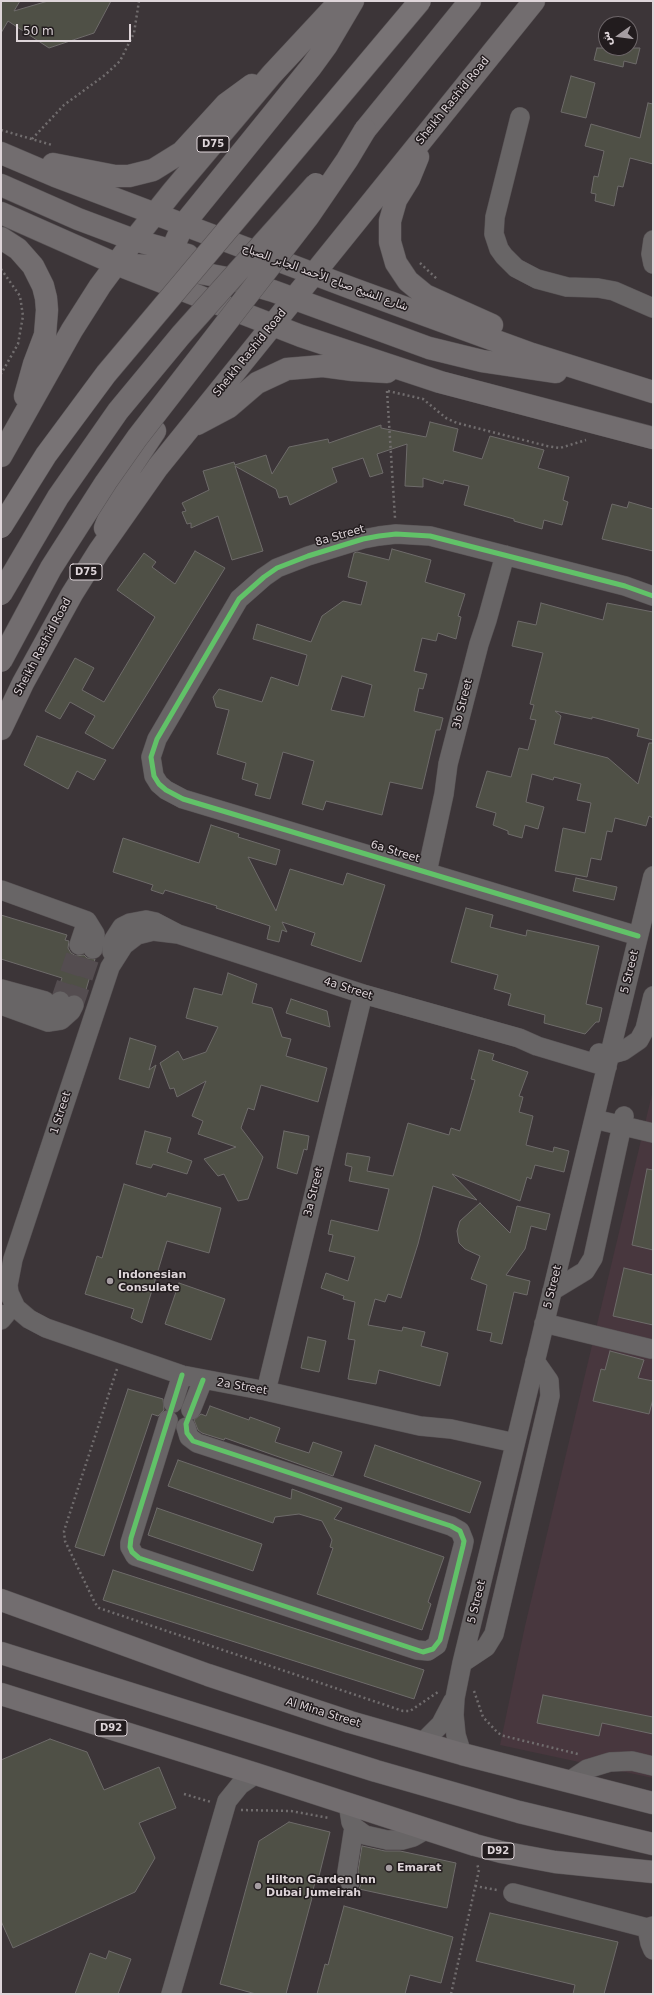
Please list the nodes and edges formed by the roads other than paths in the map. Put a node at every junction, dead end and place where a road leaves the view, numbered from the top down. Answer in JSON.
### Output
{"nodes":[{"id":1,"x":340,"y":1,"type":"edge"},
{"id":2,"x":353,"y":1,"type":"edge"},
{"id":3,"x":420,"y":1,"type":"edge"},
{"id":4,"x":470,"y":1,"type":"edge"},
{"id":5,"x":534,"y":1,"type":"edge"},
{"id":6,"x":272,"y":74,"type":"junction"},
{"id":7,"x":520,"y":117,"type":"dead end"},
{"id":8,"x":365,"y":130,"type":"junction"},
{"id":9,"x":422,"y":138,"type":"junction"},
{"id":10,"x":9,"y":156,"type":"edge"},
{"id":11,"x":1,"y":185,"type":"edge"},
{"id":12,"x":1,"y":214,"type":"edge"},
{"id":13,"x":155,"y":214,"type":"junction"},
{"id":14,"x":183,"y":225,"type":"junction"},
{"id":15,"x":1,"y":238,"type":"edge"},
{"id":16,"x":134,"y":240,"type":"junction"},
{"id":17,"x":653,"y":240,"type":"edge"},
{"id":18,"x":174,"y":260,"type":"junction"},
{"id":19,"x":116,"y":264,"type":"junction"},
{"id":20,"x":653,"y":264,"type":"edge"},
{"id":21,"x":251,"y":267,"type":"junction"},
{"id":22,"x":313,"y":274,"type":"junction"},
{"id":23,"x":182,"y":291,"type":"junction"},
{"id":24,"x":294,"y":298,"type":"junction"},
{"id":25,"x":653,"y":308,"type":"edge"},
{"id":26,"x":239,"y":313,"type":"junction"},
{"id":27,"x":272,"y":325,"type":"junction"},
{"id":28,"x":532,"y":354,"type":"junction"},
{"id":29,"x":408,"y":371,"type":"junction"},
{"id":30,"x":588,"y":372,"type":"junction"},
{"id":31,"x":653,"y":392,"type":"edge"},
{"id":32,"x":21,"y":420,"type":"junction"},
{"id":33,"x":189,"y":427,"type":"junction"},
{"id":34,"x":653,"y":438,"type":"edge"},
{"id":35,"x":1,"y":456,"type":"edge"},
{"id":36,"x":1,"y":526,"type":"edge"},
{"id":37,"x":99,"y":551,"type":"junction"},
{"id":38,"x":500,"y":554,"type":"junction"},
{"id":39,"x":625,"y":586,"type":"junction"},
{"id":40,"x":653,"y":589,"type":"edge"},
{"id":41,"x":1,"y":594,"type":"edge"},
{"id":42,"x":653,"y":596,"type":"edge"},
{"id":43,"x":1,"y":661,"type":"edge"},
{"id":44,"x":1,"y":729,"type":"edge"},
{"id":45,"x":154,"y":776,"type":"joint"},
{"id":46,"x":421,"y":871,"type":"junction"},
{"id":47,"x":653,"y":876,"type":"edge"},
{"id":48,"x":2,"y":895,"type":"edge"},
{"id":49,"x":133,"y":929,"type":"joint"},
{"id":50,"x":640,"y":930,"type":"junction"},
{"id":51,"x":86,"y":947,"type":"tunnel mouth"},
{"id":52,"x":1,"y":989,"type":"edge"},
{"id":53,"x":363,"y":994,"type":"junction"},
{"id":54,"x":653,"y":996,"type":"edge"},
{"id":55,"x":1,"y":1005,"type":"edge"},
{"id":56,"x":608,"y":1061,"type":"junction"},
{"id":57,"x":595,"y":1114,"type":"junction"},
{"id":58,"x":623,"y":1121,"type":"junction"},
{"id":59,"x":653,"y":1123,"type":"edge"},
{"id":60,"x":653,"y":1133,"type":"edge"},
{"id":61,"x":12,"y":1259,"type":"junction"},
{"id":62,"x":1,"y":1281,"type":"edge"},
{"id":63,"x":552,"y":1291,"type":"junction"},
{"id":64,"x":4,"y":1310,"type":"edge"},
{"id":65,"x":544,"y":1323,"type":"junction"},
{"id":66,"x":651,"y":1349,"type":"dead end"},
{"id":67,"x":535,"y":1361,"type":"junction"},
{"id":68,"x":182,"y":1375,"type":"junction"},
{"id":69,"x":203,"y":1380,"type":"junction"},
{"id":70,"x":266,"y":1391,"type":"junction"},
{"id":71,"x":514,"y":1449,"type":"junction"},
{"id":72,"x":1,"y":1600,"type":"edge"},
{"id":73,"x":1,"y":1653,"type":"edge"},
{"id":74,"x":458,"y":1681,"type":"junction"},
{"id":75,"x":6,"y":1698,"type":"edge"},
{"id":76,"x":422,"y":1743,"type":"junction"},
{"id":77,"x":462,"y":1754,"type":"junction"},
{"id":78,"x":221,"y":1763,"type":"junction"},
{"id":79,"x":653,"y":1766,"type":"edge"},
{"id":80,"x":256,"y":1774,"type":"junction"},
{"id":81,"x":568,"y":1782,"type":"junction"},
{"id":82,"x":226,"y":1803,"type":"junction"},
{"id":83,"x":653,"y":1803,"type":"edge"},
{"id":84,"x":351,"y":1818,"type":"junction"},
{"id":85,"x":653,"y":1844,"type":"edge"},
{"id":86,"x":528,"y":1858,"type":"junction"},
{"id":87,"x":653,"y":1862,"type":"edge"},
{"id":88,"x":653,"y":1872,"type":"edge"},
{"id":89,"x":350,"y":1882,"type":"dead end"},
{"id":90,"x":513,"y":1893,"type":"road end"},
{"id":91,"x":651,"y":1930,"type":"edge"},
{"id":92,"x":653,"y":1950,"type":"edge"},
{"id":93,"x":171,"y":1994,"type":"edge"}],
"edges":[{"from":1,"to":6,"type":"main road","number":"D75"},
{"from":2,"to":14,"type":"main road"},
{"from":3,"to":36,"type":"highway","bridge":true},
{"from":4,"to":8,"type":"main road"},
{"from":5,"to":9,"type":"main road","name":"Sheikh Rashid Road","number":"D75"},
{"from":6,"to":10,"type":"main road"},
{"from":6,"to":13,"type":"main road","number":"D75"},
{"from":7,"to":25,"type":"street"},
{"from":8,"to":41,"type":"main road","bridge":true},
{"from":8,"to":43,"type":"main road","bridge":true},
{"from":9,"to":22,"type":"main road","name":"Sheikh Rashid Road","number":"D75"},
{"from":9,"to":28,"type":"main road"},
{"from":10,"to":13,"type":"main road","name":"شارع الشيخ صباح الأحمد الجابر الصباح"},
{"from":11,"to":16,"type":"main road"},
{"from":12,"to":19,"type":"main road"},
{"from":13,"to":14,"type":"main road","name":"شارع الشيخ صباح الأحمد الجابر الصباح"},
{"from":13,"to":16,"type":"main road","number":"D75"},
{"from":14,"to":18,"type":"main road"},
{"from":14,"to":21,"type":"main road","name":"شارع الشيخ صباح الأحمد الجابر الصباح"},
{"from":15,"to":32,"type":"main road"},
{"from":16,"to":18,"type":"main road"},
{"from":16,"to":19,"type":"main road","number":"D75"},
{"from":17,"to":20,"type":"street"},
{"from":18,"to":19,"type":"main road"},
{"from":18,"to":21,"type":"main road"},
{"from":18,"to":23,"type":"main road"},
{"from":19,"to":23,"type":"main road"},
{"from":19,"to":32,"type":"main road","number":"D75"},
{"from":21,"to":22,"type":"main road","name":"شارع الشيخ صباح الأحمد الجابر الصباح"},
{"from":21,"to":24,"type":"main road"},
{"from":21,"to":26,"type":"main road"},
{"from":22,"to":24,"type":"main road","name":"Sheikh Rashid Road","number":"D75"},
{"from":22,"to":28,"type":"main road","name":"شارع الشيخ صباح الأحمد الجابر الصباح"},
{"from":23,"to":26,"type":"main road"},
{"from":24,"to":27,"type":"main road","name":"Sheikh Rashid Road","number":"D75"},
{"from":24,"to":30,"type":"main road"},
{"from":26,"to":27,"type":"main road"},
{"from":26,"to":37,"type":"main road"},
{"from":27,"to":29,"type":"main road"},
{"from":27,"to":33,"type":"main road","name":"Sheikh Rashid Road","number":"D75"},
{"from":28,"to":30,"type":"main road","name":"شارع الشيخ صباح الأحمد الجابر الصباح"},
{"from":29,"to":33,"type":"main road"},
{"from":29,"to":34,"type":"main road"},
{"from":30,"to":31,"type":"main road","name":"شارع الشيخ صباح الأحمد الجابر الصباح"},
{"from":32,"to":35,"type":"main road","number":"D75"},
{"from":33,"to":37,"type":"main road","name":"Sheikh Rashid Road","number":"D75"},
{"from":37,"to":44,"type":"main road","name":"Sheikh Rashid Road","number":"D75"},
{"from":38,"to":39,"type":"street","name":"8a Street"},
{"from":38,"to":45,"type":"street","name":"8a Street"},
{"from":38,"to":46,"type":"street","name":"3b Street"},
{"from":39,"to":40,"type":"street","name":"8a Street"},
{"from":39,"to":42,"type":"street","name":"8a Street"},
{"from":45,"to":46,"type":"street","name":"6a Street"},
{"from":46,"to":50,"type":"street","name":"6a Street"},
{"from":47,"to":50,"type":"street","name":"5 Street"},
{"from":48,"to":51,"type":"street"},
{"from":49,"to":53,"type":"street","name":"4a Street"},
{"from":49,"to":61,"type":"street","name":"1 Street"},
{"from":50,"to":56,"type":"street","name":"5 Street"},
{"from":52,"to":55,"type":"street"},
{"from":53,"to":56,"type":"street","name":"4a Street"},
{"from":53,"to":70,"type":"street","name":"3a Street"},
{"from":54,"to":56,"type":"street"},
{"from":56,"to":57,"type":"street","name":"5 Street"},
{"from":57,"to":58,"type":"street"},
{"from":57,"to":63,"type":"street","name":"5 Street"},
{"from":58,"to":59,"type":"street"},
{"from":58,"to":60,"type":"street"},
{"from":58,"to":63,"type":"street"},
{"from":61,"to":62,"type":"street","name":"1 Street"},
{"from":61,"to":64,"type":"street","name":"1 Street"},
{"from":63,"to":65,"type":"street","name":"5 Street"},
{"from":64,"to":68,"type":"street","name":"2a Street"},
{"from":65,"to":66,"type":"street"},
{"from":65,"to":67,"type":"street","name":"5 Street"},
{"from":67,"to":71,"type":"street","name":"5 Street"},
{"from":67,"to":74,"type":"street"},
{"from":68,"to":69,"type":"street","name":"2a Street"},
{"from":68,"to":69,"type":"street"},
{"from":69,"to":70,"type":"street","name":"2a Street"},
{"from":70,"to":71,"type":"street","name":"2a Street"},
{"from":71,"to":74,"type":"street","name":"5 Street"},
{"from":72,"to":76,"type":"main road","name":"Al Mina Street"},
{"from":73,"to":85,"type":"main road"},
{"from":74,"to":76,"type":"street","name":"5 Street"},
{"from":74,"to":77,"type":"street","name":"5 Street"},
{"from":75,"to":78,"type":"main road","number":"D92"},
{"from":76,"to":77,"type":"main road","name":"Al Mina Street"},
{"from":77,"to":81,"type":"main road","name":"Al Mina Street"},
{"from":78,"to":80,"type":"main road","number":"D92"},
{"from":78,"to":82,"type":"street"},
{"from":79,"to":81,"type":"street"},
{"from":80,"to":82,"type":"street"},
{"from":80,"to":84,"type":"main road","number":"D92"},
{"from":81,"to":83,"type":"main road","name":"Al Mina Street"},
{"from":82,"to":93,"type":"street"},
{"from":84,"to":86,"type":"main road","number":"D92"},
{"from":84,"to":89,"type":"street"},
{"from":86,"to":87,"type":"main road"},
{"from":86,"to":88,"type":"main road","number":"D92"},
{"from":90,"to":91,"type":"street"},
{"from":91,"to":92,"type":"street"}]}
